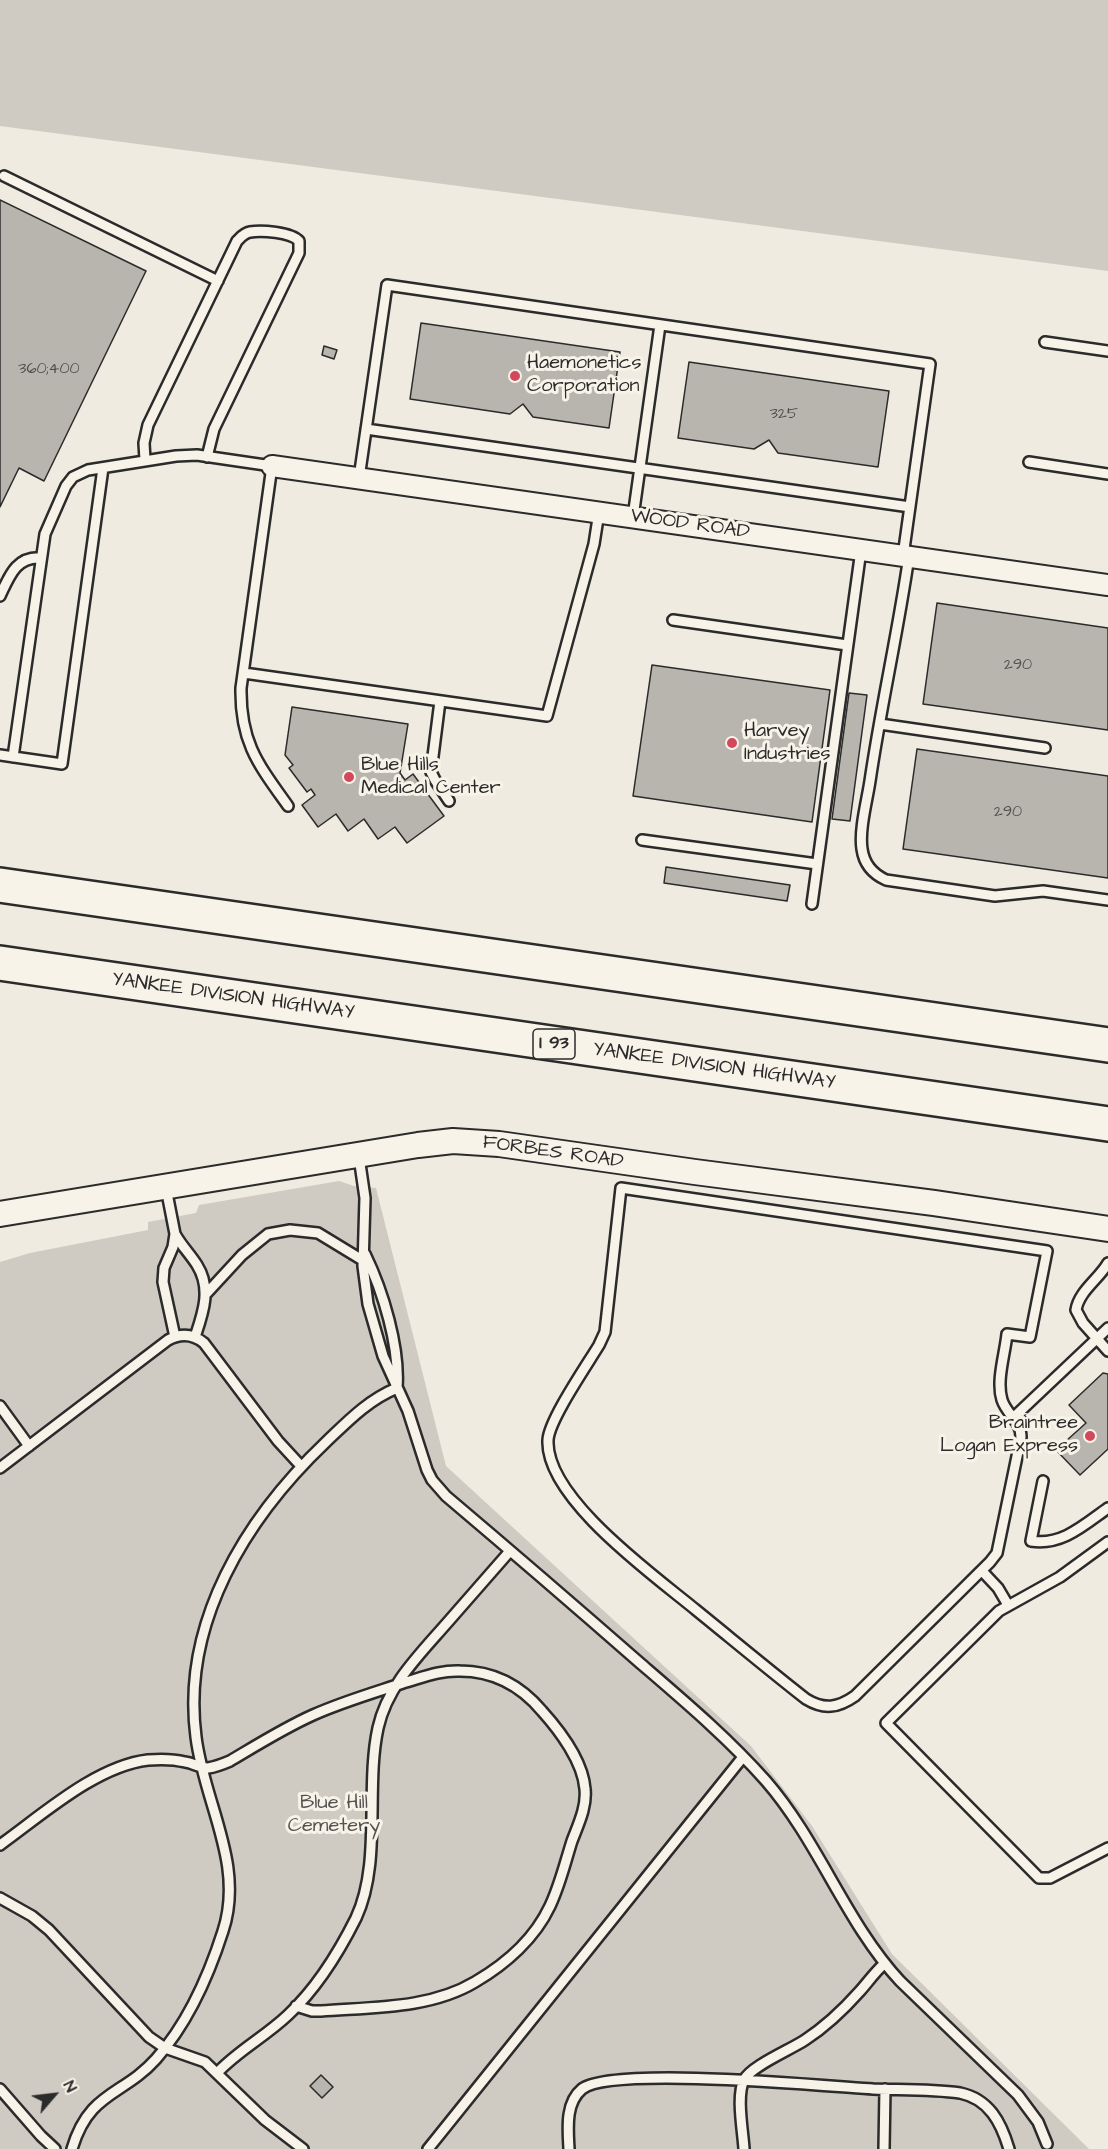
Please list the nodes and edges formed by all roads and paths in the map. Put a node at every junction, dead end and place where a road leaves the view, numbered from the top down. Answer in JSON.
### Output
{"nodes":[{"id":1,"x":4,"y":176,"type":"dead end"},
{"id":2,"x":218,"y":281,"type":"junction"},
{"id":3,"x":660,"y":325,"type":"junction"},
{"id":4,"x":1045,"y":342,"type":"dead end"},
{"id":5,"x":1108,"y":351,"type":"edge"},
{"id":6,"x":366,"y":429,"type":"junction"},
{"id":7,"x":207,"y":457,"type":"junction"},
{"id":8,"x":145,"y":460,"type":"junction"},
{"id":9,"x":1029,"y":462,"type":"dead end"},
{"id":10,"x":272,"y":466,"type":"junction"},
{"id":11,"x":103,"y":468,"type":"junction"},
{"id":12,"x":640,"y":468,"type":"junction"},
{"id":13,"x":1108,"y":474,"type":"edge"},
{"id":14,"x":359,"y":478,"type":"junction"},
{"id":15,"x":910,"y":507,"type":"junction"},
{"id":16,"x":599,"y":512,"type":"junction"},
{"id":17,"x":633,"y":517,"type":"junction"},
{"id":18,"x":861,"y":549,"type":"junction"},
{"id":19,"x":906,"y":556,"type":"junction"},
{"id":20,"x":41,"y":558,"type":"junction"},
{"id":21,"x":1108,"y":585,"type":"edge"},
{"id":22,"x":0,"y":596,"type":"edge"},
{"id":23,"x":673,"y":620,"type":"dead end"},
{"id":24,"x":847,"y":645,"type":"junction"},
{"id":25,"x":244,"y":673,"type":"junction"},
{"id":26,"x":440,"y":701,"type":"junction"},
{"id":27,"x":880,"y":724,"type":"junction"},
{"id":28,"x":1045,"y":748,"type":"dead end"},
{"id":29,"x":0,"y":755,"type":"edge"},
{"id":30,"x":13,"y":757,"type":"junction"},
{"id":31,"x":449,"y":801,"type":"dead end"},
{"id":32,"x":288,"y":806,"type":"dead end"},
{"id":33,"x":642,"y":840,"type":"dead end"},
{"id":34,"x":817,"y":864,"type":"junction"},
{"id":35,"x":0,"y":885,"type":"edge"},
{"id":36,"x":1108,"y":900,"type":"edge"},
{"id":37,"x":812,"y":904,"type":"dead end"},
{"id":38,"x":0,"y":963,"type":"edge"},
{"id":39,"x":1108,"y":1045,"type":"edge"},
{"id":40,"x":1108,"y":1124,"type":"edge"},
{"id":41,"x":359,"y":1154,"type":"junction"},
{"id":42,"x":166,"y":1186,"type":"junction"},
{"id":43,"x":0,"y":1214,"type":"edge"},
{"id":44,"x":1108,"y":1229,"type":"edge"},
{"id":45,"x":175,"y":1234,"type":"junction"},
{"id":46,"x":364,"y":1256,"type":"junction"},
{"id":47,"x":1108,"y":1263,"type":"edge"},
{"id":48,"x":206,"y":1294,"type":"junction"},
{"id":49,"x":1108,"y":1328,"type":"edge"},
{"id":50,"x":175,"y":1336,"type":"junction"},
{"id":51,"x":195,"y":1337,"type":"junction"},
{"id":52,"x":1096,"y":1338,"type":"junction"},
{"id":53,"x":1108,"y":1351,"type":"edge"},
{"id":54,"x":397,"y":1388,"type":"junction"},
{"id":55,"x":0,"y":1406,"type":"edge"},
{"id":56,"x":1014,"y":1417,"type":"junction"},
{"id":57,"x":29,"y":1446,"type":"junction"},
{"id":58,"x":301,"y":1466,"type":"junction"},
{"id":59,"x":0,"y":1468,"type":"edge"},
{"id":60,"x":1043,"y":1481,"type":"dead end"},
{"id":61,"x":1108,"y":1508,"type":"edge"},
{"id":62,"x":1108,"y":1542,"type":"edge"},
{"id":63,"x":510,"y":1551,"type":"junction"},
{"id":64,"x":982,"y":1570,"type":"junction"},
{"id":65,"x":1008,"y":1605,"type":"junction"},
{"id":66,"x":396,"y":1686,"type":"junction"},
{"id":67,"x":743,"y":1757,"type":"junction"},
{"id":68,"x":201,"y":1767,"type":"junction"},
{"id":69,"x":0,"y":1845,"type":"edge"},
{"id":70,"x":1108,"y":1848,"type":"edge"},
{"id":71,"x":0,"y":1898,"type":"edge"},
{"id":72,"x":884,"y":1964,"type":"junction"},
{"id":73,"x":296,"y":2006,"type":"junction"},
{"id":74,"x":165,"y":2048,"type":"junction"},
{"id":75,"x":218,"y":2072,"type":"junction"},
{"id":76,"x":743,"y":2081,"type":"junction"},
{"id":77,"x":0,"y":2089,"type":"edge"},
{"id":78,"x":885,"y":2089,"type":"junction"},
{"id":79,"x":1047,"y":2144,"type":"dead end"},
{"id":80,"x":55,"y":2149,"type":"edge"},
{"id":81,"x":72,"y":2149,"type":"edge"},
{"id":82,"x":303,"y":2149,"type":"edge"},
{"id":83,"x":428,"y":2149,"type":"edge"},
{"id":84,"x":569,"y":2149,"type":"edge"},
{"id":85,"x":744,"y":2149,"type":"edge"},
{"id":86,"x":884,"y":2149,"type":"edge"},
{"id":87,"x":1009,"y":2149,"type":"edge"}],
"edges":[{"from":1,"to":2,"type":"lane"},
{"from":2,"to":7,"type":"lane"},
{"from":2,"to":8,"type":"lane"},
{"from":3,"to":6,"type":"lane"},
{"from":3,"to":12,"type":"lane"},
{"from":3,"to":15,"type":"lane"},
{"from":4,"to":5,"type":"lane"},
{"from":6,"to":12,"type":"lane"},
{"from":6,"to":14,"type":"lane"},
{"from":7,"to":8,"type":"lane"},
{"from":7,"to":10,"type":"lane"},
{"from":8,"to":11,"type":"lane"},
{"from":9,"to":13,"type":"lane"},
{"from":10,"to":14,"type":"street","name":"WOOD ROAD"},
{"from":10,"to":25,"type":"lane"},
{"from":11,"to":20,"type":"lane"},
{"from":11,"to":30,"type":"lane"},
{"from":12,"to":15,"type":"lane"},
{"from":12,"to":17,"type":"lane"},
{"from":14,"to":16,"type":"street","name":"WOOD ROAD"},
{"from":15,"to":19,"type":"lane"},
{"from":16,"to":17,"type":"street","name":"WOOD ROAD"},
{"from":16,"to":26,"type":"lane"},
{"from":17,"to":18,"type":"street","name":"WOOD ROAD"},
{"from":18,"to":19,"type":"street","name":"WOOD ROAD"},
{"from":18,"to":24,"type":"lane"},
{"from":19,"to":21,"type":"street","name":"WOOD ROAD"},
{"from":19,"to":27,"type":"lane"},
{"from":20,"to":22,"type":"lane"},
{"from":20,"to":30,"type":"lane"},
{"from":23,"to":24,"type":"lane"},
{"from":24,"to":34,"type":"lane"},
{"from":25,"to":26,"type":"lane"},
{"from":25,"to":32,"type":"lane"},
{"from":26,"to":31,"type":"lane"},
{"from":27,"to":28,"type":"lane"},
{"from":27,"to":36,"type":"lane"},
{"from":29,"to":30,"type":"lane"},
{"from":33,"to":34,"type":"lane"},
{"from":34,"to":37,"type":"lane"},
{"from":35,"to":39,"type":"highway"},
{"from":38,"to":40,"type":"highway","name":"YANKEE DIVISION HIGHWAY","number":"I 93"},
{"from":41,"to":42,"type":"street","name":"FORBES ROAD"},
{"from":41,"to":44,"type":"street","name":"FORBES ROAD"},
{"from":41,"to":46,"type":"lane"},
{"from":42,"to":43,"type":"street","name":"FORBES ROAD"},
{"from":42,"to":45,"type":"lane"},
{"from":45,"to":48,"type":"lane"},
{"from":45,"to":50,"type":"lane"},
{"from":46,"to":48,"type":"lane"},
{"from":46,"to":54,"type":"lane"},
{"from":46,"to":54,"type":"lane"},
{"from":47,"to":52,"type":"lane"},
{"from":48,"to":51,"type":"lane"},
{"from":49,"to":52,"type":"lane"},
{"from":50,"to":51,"type":"lane"},
{"from":50,"to":57,"type":"lane"},
{"from":51,"to":58,"type":"lane"},
{"from":52,"to":53,"type":"lane"},
{"from":52,"to":56,"type":"lane"},
{"from":54,"to":58,"type":"lane"},
{"from":54,"to":63,"type":"lane"},
{"from":55,"to":57,"type":"lane"},
{"from":56,"to":64,"type":"lane"},
{"from":56,"to":64,"type":"lane"},
{"from":57,"to":59,"type":"lane"},
{"from":58,"to":68,"type":"lane"},
{"from":60,"to":61,"type":"lane"},
{"from":62,"to":65,"type":"lane"},
{"from":63,"to":66,"type":"lane"},
{"from":63,"to":67,"type":"lane"},
{"from":64,"to":65,"type":"lane"},
{"from":65,"to":70,"type":"lane"},
{"from":66,"to":68,"type":"lane"},
{"from":66,"to":73,"type":"lane"},
{"from":66,"to":73,"type":"lane"},
{"from":67,"to":72,"type":"lane"},
{"from":67,"to":83,"type":"lane"},
{"from":68,"to":69,"type":"lane"},
{"from":68,"to":74,"type":"lane"},
{"from":71,"to":74,"type":"lane"},
{"from":72,"to":76,"type":"lane"},
{"from":72,"to":79,"type":"lane"},
{"from":73,"to":75,"type":"lane"},
{"from":74,"to":75,"type":"lane"},
{"from":74,"to":81,"type":"lane"},
{"from":75,"to":82,"type":"lane"},
{"from":76,"to":78,"type":"lane"},
{"from":76,"to":84,"type":"lane"},
{"from":76,"to":85,"type":"lane"},
{"from":77,"to":80,"type":"lane"},
{"from":78,"to":86,"type":"lane"},
{"from":78,"to":87,"type":"lane"}]}
